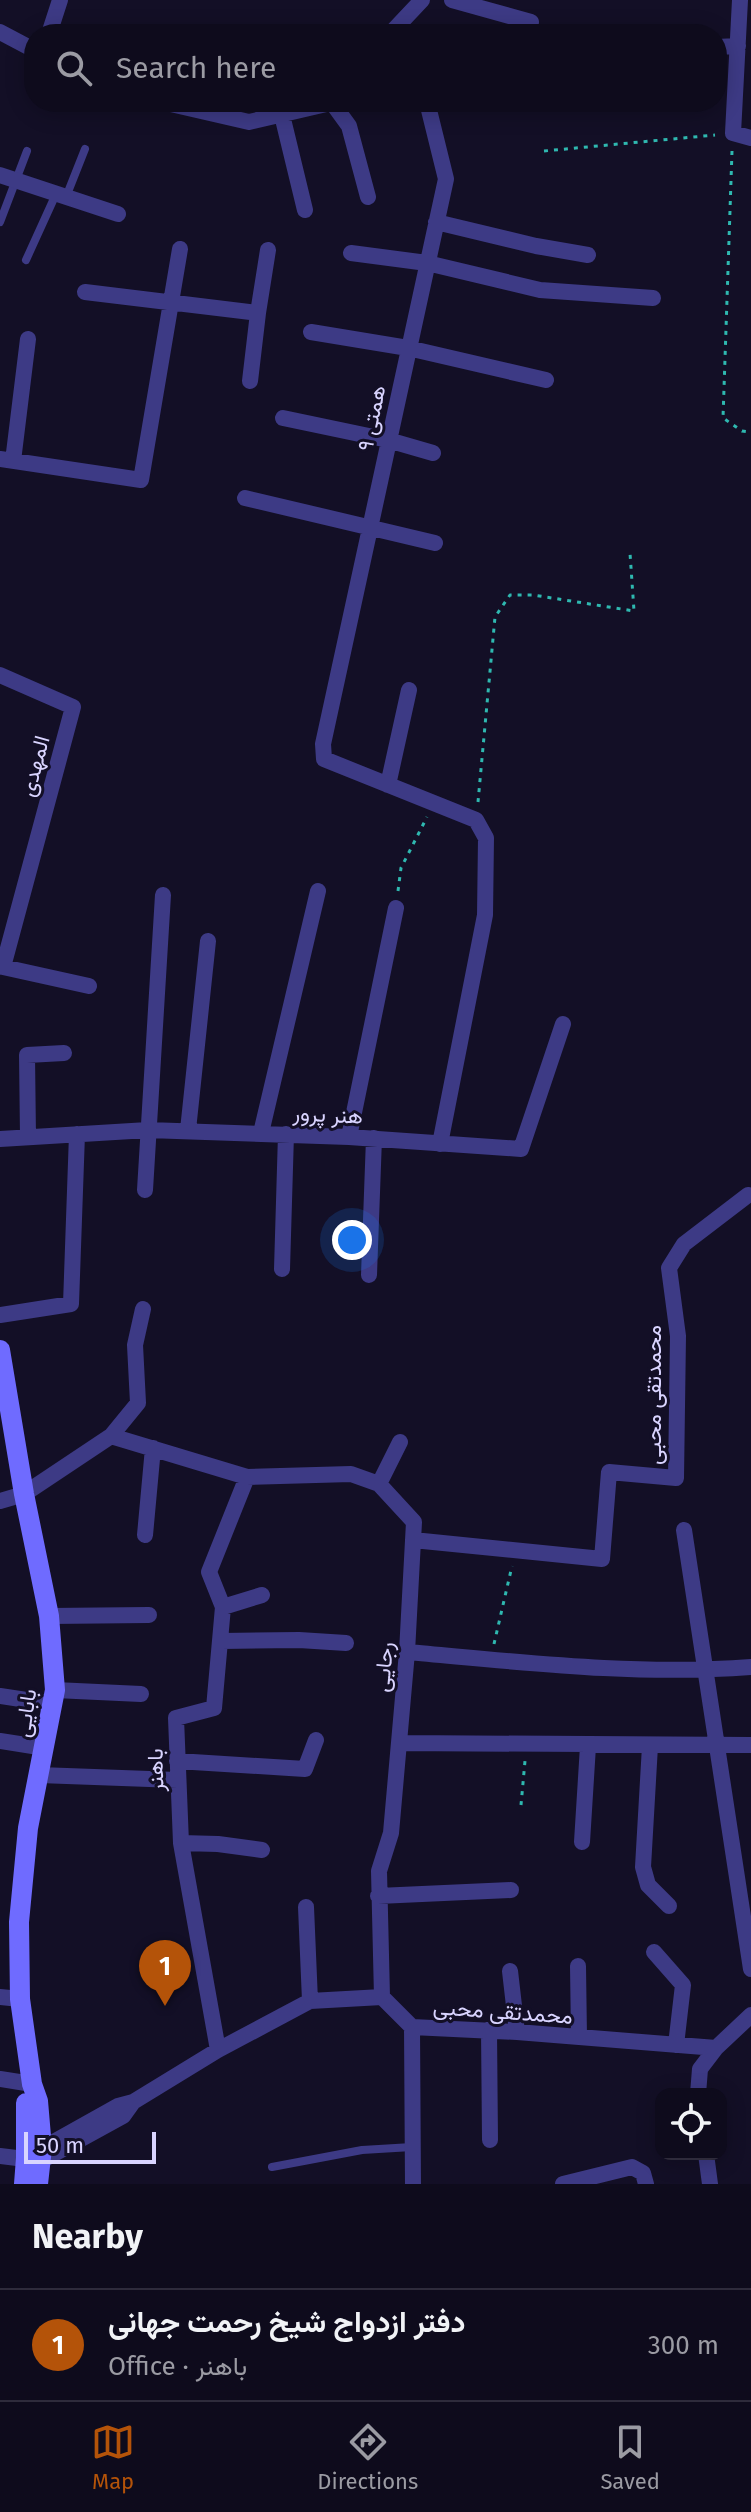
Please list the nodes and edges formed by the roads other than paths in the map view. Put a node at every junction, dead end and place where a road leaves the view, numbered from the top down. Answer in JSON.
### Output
{"nodes":[{"id":1,"x":60,"y":0,"type":"edge"},
{"id":2,"x":422,"y":0,"type":"edge"},
{"id":3,"x":452,"y":0,"type":"edge"},
{"id":4,"x":740,"y":0,"type":"edge"},
{"id":5,"x":531,"y":22,"type":"dead end"},
{"id":6,"x":52,"y":24,"type":"edge"},
{"id":7,"x":409,"y":24,"type":"edge"},
{"id":8,"x":0,"y":32,"type":"edge"},
{"id":9,"x":24,"y":45,"type":"edge"},
{"id":10,"x":738,"y":46,"type":"junction"},
{"id":11,"x":727,"y":47,"type":"edge"},
{"id":12,"x":744,"y":66,"type":"edge"},
{"id":13,"x":208,"y":112,"type":"edge"},
{"id":14,"x":295,"y":112,"type":"edge"},
{"id":15,"x":340,"y":112,"type":"edge"},
{"id":16,"x":429,"y":112,"type":"edge"},
{"id":17,"x":282,"y":115,"type":"junction"},
{"id":18,"x":751,"y":138,"type":"edge"},
{"id":19,"x":85,"y":149,"type":"dead end"},
{"id":20,"x":27,"y":151,"type":"dead end"},
{"id":21,"x":0,"y":175,"type":"edge"},
{"id":22,"x":17,"y":181,"type":"junction"},
{"id":23,"x":61,"y":195,"type":"junction"},
{"id":24,"x":368,"y":197,"type":"dead end"},
{"id":25,"x":305,"y":210,"type":"dead end"},
{"id":26,"x":118,"y":214,"type":"dead end"},
{"id":27,"x":0,"y":222,"type":"edge"},
{"id":28,"x":436,"y":222,"type":"junction"},
{"id":29,"x":180,"y":249,"type":"dead end"},
{"id":30,"x":268,"y":250,"type":"dead end"},
{"id":31,"x":351,"y":253,"type":"dead end"},
{"id":32,"x":588,"y":255,"type":"dead end"},
{"id":33,"x":26,"y":260,"type":"dead end"},
{"id":34,"x":427,"y":263,"type":"junction"},
{"id":35,"x":85,"y":292,"type":"dead end"},
{"id":36,"x":653,"y":298,"type":"dead end"},
{"id":37,"x":172,"y":305,"type":"junction"},
{"id":38,"x":258,"y":313,"type":"junction"},
{"id":39,"x":311,"y":332,"type":"dead end"},
{"id":40,"x":28,"y":339,"type":"dead end"},
{"id":41,"x":408,"y":348,"type":"junction"},
{"id":42,"x":546,"y":380,"type":"dead end"},
{"id":43,"x":250,"y":381,"type":"dead end"},
{"id":44,"x":283,"y":418,"type":"dead end"},
{"id":45,"x":388,"y":440,"type":"junction"},
{"id":46,"x":433,"y":453,"type":"dead end"},
{"id":47,"x":6,"y":460,"type":"edge"},
{"id":48,"x":245,"y":498,"type":"dead end"},
{"id":49,"x":370,"y":527,"type":"junction"},
{"id":50,"x":435,"y":543,"type":"dead end"},
{"id":51,"x":0,"y":675,"type":"edge"},
{"id":52,"x":409,"y":690,"type":"dead end"},
{"id":53,"x":388,"y":785,"type":"junction"},
{"id":54,"x":318,"y":891,"type":"dead end"},
{"id":55,"x":163,"y":895,"type":"dead end"},
{"id":56,"x":396,"y":908,"type":"road end"},
{"id":57,"x":208,"y":941,"type":"dead end"},
{"id":58,"x":89,"y":986,"type":"dead end"},
{"id":59,"x":563,"y":1024,"type":"dead end"},
{"id":60,"x":64,"y":1053,"type":"dead end"},
{"id":61,"x":148,"y":1130,"type":"junction"},
{"id":62,"x":188,"y":1130,"type":"junction"},
{"id":63,"x":261,"y":1133,"type":"junction"},
{"id":64,"x":77,"y":1134,"type":"junction"},
{"id":65,"x":286,"y":1134,"type":"junction"},
{"id":66,"x":28,"y":1137,"type":"junction"},
{"id":67,"x":349,"y":1137,"type":"junction"},
{"id":68,"x":374,"y":1138,"type":"junction"},
{"id":69,"x":0,"y":1139,"type":"edge"},
{"id":70,"x":440,"y":1144,"type":"junction"},
{"id":71,"x":145,"y":1190,"type":"dead end"},
{"id":72,"x":748,"y":1195,"type":"dead end"},
{"id":73,"x":282,"y":1269,"type":"dead end"},
{"id":74,"x":369,"y":1275,"type":"dead end"},
{"id":75,"x":143,"y":1309,"type":"dead end"},
{"id":76,"x":0,"y":1315,"type":"edge"},
{"id":77,"x":0,"y":1350,"type":"edge"},
{"id":78,"x":111,"y":1436,"type":"junction"},
{"id":79,"x":400,"y":1442,"type":"dead end"},
{"id":80,"x":153,"y":1448,"type":"junction"},
{"id":81,"x":247,"y":1477,"type":"junction"},
{"id":82,"x":379,"y":1484,"type":"junction"},
{"id":83,"x":24,"y":1494,"type":"junction"},
{"id":84,"x":0,"y":1501,"type":"edge"},
{"id":85,"x":684,"y":1530,"type":"dead end"},
{"id":86,"x":145,"y":1535,"type":"dead end"},
{"id":87,"x":413,"y":1540,"type":"junction"},
{"id":88,"x":262,"y":1595,"type":"dead end"},
{"id":89,"x":223,"y":1607,"type":"junction"},
{"id":90,"x":149,"y":1615,"type":"dead end"},
{"id":91,"x":49,"y":1616,"type":"junction"},
{"id":92,"x":222,"y":1641,"type":"junction"},
{"id":93,"x":346,"y":1643,"type":"dead end"},
{"id":94,"x":407,"y":1652,"type":"junction"},
{"id":95,"x":751,"y":1667,"type":"edge"},
{"id":96,"x":704,"y":1671,"type":"junction"},
{"id":97,"x":141,"y":1694,"type":"dead end"},
{"id":98,"x":0,"y":1696,"type":"edge"},
{"id":99,"x":54,"y":1697,"type":"junction"},
{"id":100,"x":316,"y":1740,"type":"dead end"},
{"id":101,"x":0,"y":1741,"type":"edge"},
{"id":102,"x":399,"y":1743,"type":"junction"},
{"id":103,"x":718,"y":1745,"type":"junction"},
{"id":104,"x":751,"y":1745,"type":"edge"},
{"id":105,"x":588,"y":1746,"type":"junction"},
{"id":106,"x":650,"y":1746,"type":"junction"},
{"id":107,"x":45,"y":1748,"type":"junction"},
{"id":108,"x":177,"y":1761,"type":"junction"},
{"id":109,"x":39,"y":1775,"type":"junction"},
{"id":110,"x":177,"y":1780,"type":"junction"},
{"id":111,"x":582,"y":1842,"type":"dead end"},
{"id":112,"x":181,"y":1843,"type":"junction"},
{"id":113,"x":262,"y":1850,"type":"dead end"},
{"id":114,"x":511,"y":1890,"type":"dead end"},
{"id":115,"x":378,"y":1896,"type":"junction"},
{"id":116,"x":669,"y":1906,"type":"dead end"},
{"id":117,"x":306,"y":1907,"type":"dead end"},
{"id":118,"x":654,"y":1952,"type":"dead end"},
{"id":119,"x":578,"y":1966,"type":"dead end"},
{"id":120,"x":751,"y":1969,"type":"edge"},
{"id":121,"x":510,"y":1971,"type":"dead end"},
{"id":122,"x":382,"y":1997,"type":"junction"},
{"id":123,"x":10,"y":1998,"type":"edge"},
{"id":124,"x":310,"y":2001,"type":"junction"},
{"id":125,"x":751,"y":2015,"type":"edge"},
{"id":126,"x":412,"y":2027,"type":"junction"},
{"id":127,"x":489,"y":2030,"type":"junction"},
{"id":128,"x":517,"y":2032,"type":"junction"},
{"id":129,"x":579,"y":2037,"type":"junction"},
{"id":130,"x":676,"y":2045,"type":"junction"},
{"id":131,"x":716,"y":2048,"type":"junction"},
{"id":132,"x":218,"y":2050,"type":"junction"},
{"id":133,"x":0,"y":2079,"type":"edge"},
{"id":134,"x":32,"y":2084,"type":"junction"},
{"id":135,"x":698,"y":2088,"type":"edge"},
{"id":136,"x":490,"y":2140,"type":"dead end"},
{"id":137,"x":413,"y":2147,"type":"junction"},
{"id":138,"x":0,"y":2156,"type":"edge"},
{"id":139,"x":36,"y":2156,"type":"junction"},
{"id":140,"x":707,"y":2160,"type":"edge"},
{"id":141,"x":272,"y":2167,"type":"dead end"},
{"id":142,"x":24,"y":2184,"type":"edge"},
{"id":143,"x":38,"y":2184,"type":"edge"},
{"id":144,"x":413,"y":2184,"type":"edge"},
{"id":145,"x":563,"y":2184,"type":"edge"},
{"id":146,"x":646,"y":2184,"type":"edge"},
{"id":147,"x":710,"y":2184,"type":"edge"}],
"edges":[{"from":1,"to":6,"type":"street"},
{"from":2,"to":7,"type":"street"},
{"from":3,"to":5,"type":"street"},
{"from":4,"to":10,"type":"street"},
{"from":8,"to":9,"type":"street"},
{"from":10,"to":11,"type":"street"},
{"from":10,"to":12,"type":"street"},
{"from":12,"to":18,"type":"street"},
{"from":13,"to":17,"type":"street"},
{"from":14,"to":17,"type":"street"},
{"from":15,"to":24,"type":"street"},
{"from":16,"to":28,"type":"street","name":"همتی ۹"},
{"from":17,"to":25,"type":"street"},
{"from":19,"to":23,"type":"lane"},
{"from":20,"to":22,"type":"lane"},
{"from":21,"to":22,"type":"street"},
{"from":22,"to":23,"type":"street"},
{"from":22,"to":27,"type":"lane"},
{"from":23,"to":26,"type":"street"},
{"from":23,"to":33,"type":"lane"},
{"from":28,"to":32,"type":"street"},
{"from":28,"to":34,"type":"street","name":"همتی ۹"},
{"from":29,"to":37,"type":"street"},
{"from":30,"to":38,"type":"street"},
{"from":31,"to":34,"type":"street"},
{"from":34,"to":36,"type":"street"},
{"from":34,"to":41,"type":"street","name":"همتی ۹"},
{"from":35,"to":37,"type":"street"},
{"from":37,"to":38,"type":"street"},
{"from":37,"to":47,"type":"street"},
{"from":38,"to":43,"type":"street"},
{"from":39,"to":41,"type":"street"},
{"from":40,"to":47,"type":"street"},
{"from":41,"to":42,"type":"street"},
{"from":41,"to":45,"type":"street","name":"همتی ۹"},
{"from":44,"to":45,"type":"street"},
{"from":45,"to":46,"type":"street"},
{"from":45,"to":49,"type":"street","name":"همتی ۹"},
{"from":48,"to":49,"type":"street"},
{"from":49,"to":50,"type":"street"},
{"from":49,"to":53,"type":"street","name":"همتی ۹"},
{"from":51,"to":58,"type":"street","name":"المهدی"},
{"from":52,"to":53,"type":"street"},
{"from":53,"to":70,"type":"street"},
{"from":54,"to":63,"type":"street"},
{"from":55,"to":61,"type":"street"},
{"from":56,"to":67,"type":"street"},
{"from":57,"to":62,"type":"street"},
{"from":59,"to":70,"type":"street","name":"هنر پرور"},
{"from":60,"to":66,"type":"street"},
{"from":61,"to":62,"type":"street","name":"هنر پرور"},
{"from":61,"to":64,"type":"street","name":"هنر پرور"},
{"from":61,"to":71,"type":"street"},
{"from":62,"to":63,"type":"street","name":"هنر پرور"},
{"from":63,"to":65,"type":"street","name":"هنر پرور"},
{"from":64,"to":66,"type":"street","name":"هنر پرور"},
{"from":64,"to":76,"type":"street"},
{"from":65,"to":67,"type":"street","name":"هنر پرور"},
{"from":65,"to":73,"type":"street"},
{"from":66,"to":69,"type":"street","name":"هنر پرور"},
{"from":67,"to":68,"type":"street","name":"هنر پرور"},
{"from":68,"to":70,"type":"street","name":"هنر پرور"},
{"from":68,"to":74,"type":"street"},
{"from":72,"to":87,"type":"street","name":"محمدتقی محبی"},
{"from":75,"to":78,"type":"street"},
{"from":77,"to":83,"type":"main road","name":"بابایی"},
{"from":78,"to":80,"type":"street"},
{"from":78,"to":83,"type":"street"},
{"from":79,"to":82,"type":"street"},
{"from":80,"to":81,"type":"street"},
{"from":80,"to":86,"type":"street"},
{"from":81,"to":82,"type":"street"},
{"from":81,"to":89,"type":"street","name":"باهنر"},
{"from":82,"to":87,"type":"street","name":"رجایی"},
{"from":83,"to":84,"type":"street"},
{"from":83,"to":91,"type":"main road","name":"بابایی"},
{"from":85,"to":96,"type":"street"},
{"from":87,"to":94,"type":"street","name":"رجایی"},
{"from":88,"to":89,"type":"street"},
{"from":89,"to":92,"type":"street","name":"باهنر"},
{"from":90,"to":91,"type":"street"},
{"from":91,"to":99,"type":"main road","name":"بابایی"},
{"from":92,"to":93,"type":"street"},
{"from":92,"to":108,"type":"street","name":"باهنر"},
{"from":94,"to":96,"type":"street"},
{"from":94,"to":102,"type":"street","name":"رجایی"},
{"from":95,"to":96,"type":"street"},
{"from":96,"to":103,"type":"street"},
{"from":97,"to":99,"type":"street"},
{"from":98,"to":99,"type":"street"},
{"from":99,"to":107,"type":"main road","name":"بابایی"},
{"from":100,"to":108,"type":"street"},
{"from":101,"to":107,"type":"street"},
{"from":102,"to":105,"type":"street"},
{"from":102,"to":115,"type":"street","name":"رجایی"},
{"from":103,"to":104,"type":"street"},
{"from":103,"to":106,"type":"street"},
{"from":103,"to":120,"type":"street"},
{"from":105,"to":106,"type":"street"},
{"from":105,"to":111,"type":"street"},
{"from":106,"to":116,"type":"street"},
{"from":107,"to":109,"type":"main road","name":"بابایی"},
{"from":108,"to":110,"type":"street","name":"باهنر"},
{"from":109,"to":110,"type":"street"},
{"from":109,"to":123,"type":"main road","name":"بابایی"},
{"from":110,"to":112,"type":"street","name":"باهنر"},
{"from":112,"to":113,"type":"street"},
{"from":112,"to":132,"type":"street","name":"باهنر"},
{"from":114,"to":115,"type":"street"},
{"from":115,"to":122,"type":"street","name":"رجایی"},
{"from":117,"to":124,"type":"street"},
{"from":118,"to":130,"type":"street"},
{"from":119,"to":129,"type":"street"},
{"from":121,"to":128,"type":"street"},
{"from":122,"to":124,"type":"street"},
{"from":122,"to":126,"type":"street","name":"محمدتقی محبی"},
{"from":123,"to":134,"type":"main road","name":"بابایی"},
{"from":124,"to":132,"type":"street"},
{"from":125,"to":131,"type":"street"},
{"from":126,"to":127,"type":"street","name":"محمدتقی محبی"},
{"from":126,"to":137,"type":"street"},
{"from":127,"to":128,"type":"street","name":"محمدتقی محبی"},
{"from":127,"to":136,"type":"street"},
{"from":128,"to":129,"type":"street","name":"محمدتقی محبی"},
{"from":129,"to":130,"type":"street","name":"محمدتقی محبی"},
{"from":130,"to":131,"type":"street","name":"محمدتقی محبی"},
{"from":131,"to":135,"type":"street"},
{"from":132,"to":139,"type":"street"},
{"from":133,"to":134,"type":"street"},
{"from":134,"to":139,"type":"main road","name":"بابایی"},
{"from":137,"to":141,"type":"lane"},
{"from":137,"to":144,"type":"street"},
{"from":138,"to":139,"type":"street"},
{"from":139,"to":142,"type":"main road","name":"بابایی"},
{"from":139,"to":143,"type":"main road","name":"بابایی"},
{"from":140,"to":147,"type":"street"},
{"from":145,"to":146,"type":"street"}]}
